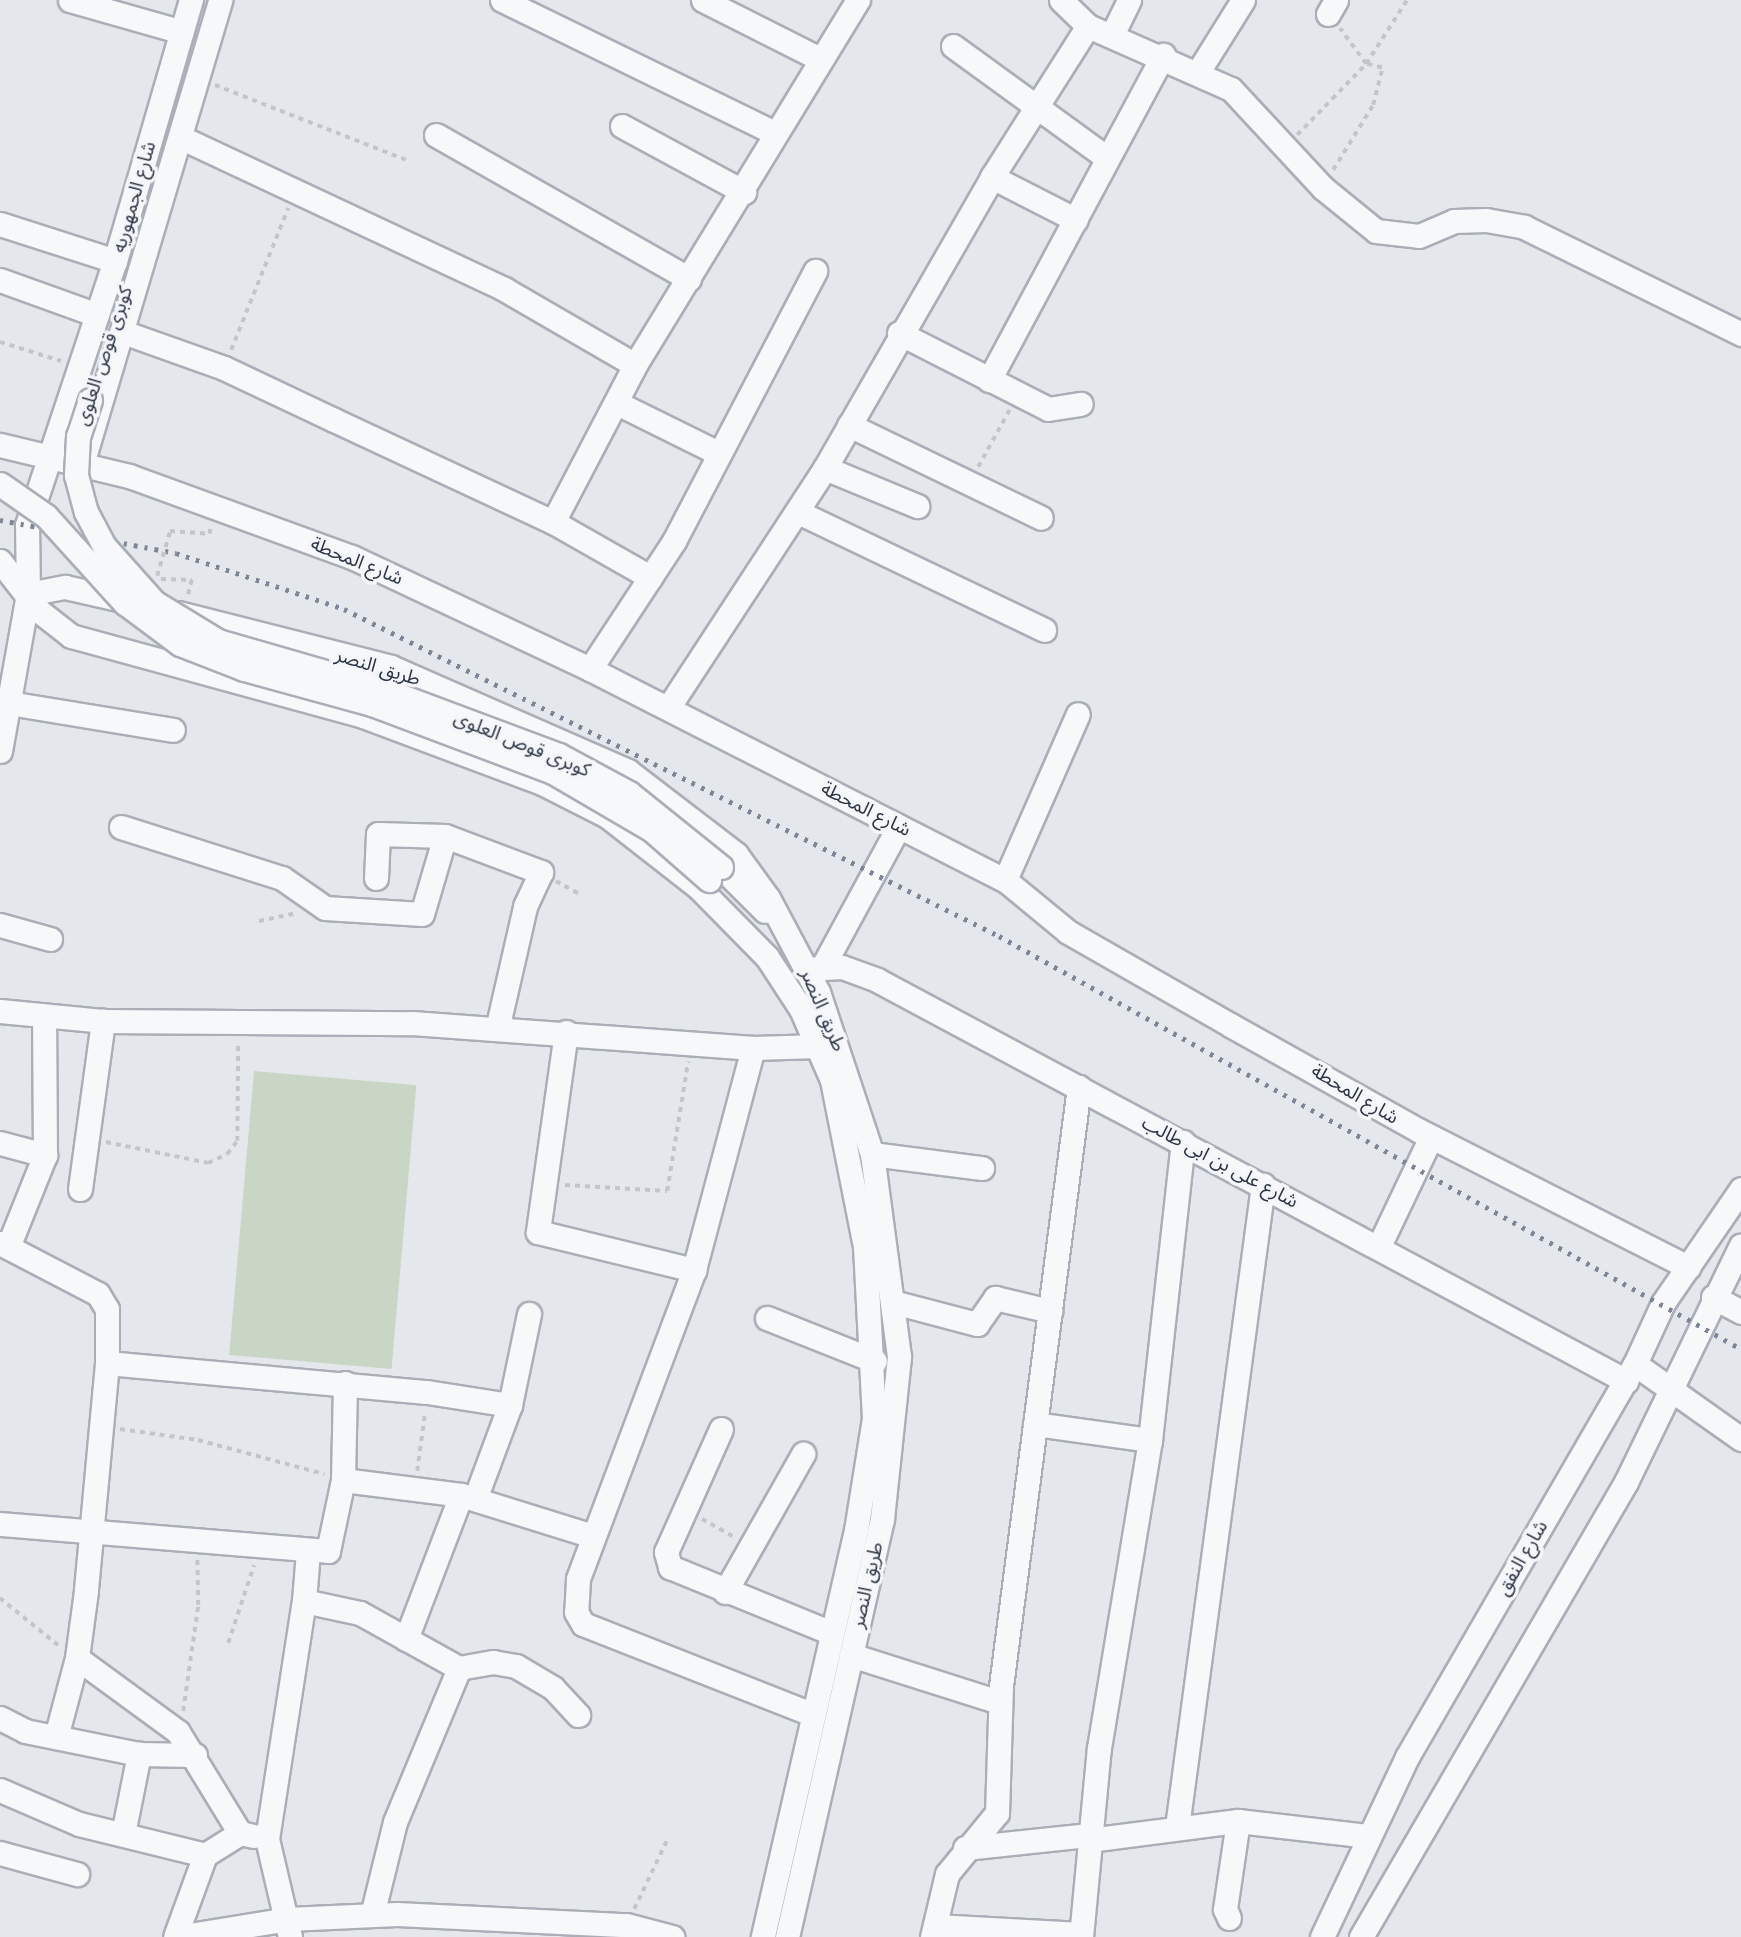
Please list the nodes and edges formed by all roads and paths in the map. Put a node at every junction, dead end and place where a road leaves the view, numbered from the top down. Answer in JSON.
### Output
{"nodes":[{"id":1,"x":70,"y":0,"type":"edge"},
{"id":2,"x":191,"y":0,"type":"edge"},
{"id":3,"x":210,"y":0,"type":"edge"},
{"id":4,"x":220,"y":0,"type":"edge"},
{"id":5,"x":502,"y":0,"type":"edge"},
{"id":6,"x":703,"y":0,"type":"edge"},
{"id":7,"x":856,"y":0,"type":"edge"},
{"id":8,"x":1061,"y":0,"type":"edge"},
{"id":9,"x":1129,"y":0,"type":"edge"},
{"id":10,"x":1243,"y":0,"type":"edge"},
{"id":11,"x":1407,"y":0,"type":"edge"},
{"id":12,"x":1332,"y":7,"type":"edge"},
{"id":13,"x":1088,"y":26,"type":"junction"},
{"id":14,"x":183,"y":32,"type":"junction"},
{"id":15,"x":1112,"y":35,"type":"junction"},
{"id":16,"x":953,"y":46,"type":"dead end"},
{"id":17,"x":1163,"y":54,"type":"junction"},
{"id":18,"x":820,"y":59,"type":"junction"},
{"id":19,"x":1366,"y":64,"type":"junction"},
{"id":20,"x":1198,"y":72,"type":"junction"},
{"id":21,"x":201,"y":78,"type":"junction"},
{"id":22,"x":1032,"y":110,"type":"junction"},
{"id":23,"x":622,"y":127,"type":"dead end"},
{"id":24,"x":775,"y":133,"type":"junction"},
{"id":25,"x":436,"y":135,"type":"dead end"},
{"id":26,"x":182,"y":138,"type":"junction"},
{"id":27,"x":1284,"y":149,"type":"junction"},
{"id":28,"x":1107,"y":158,"type":"junction"},
{"id":29,"x":409,"y":160,"type":"dead end"},
{"id":30,"x":992,"y":177,"type":"junction"},
{"id":31,"x":1323,"y":188,"type":"junction"},
{"id":32,"x":295,"y":191,"type":"junction"},
{"id":33,"x":744,"y":192,"type":"junction"},
{"id":34,"x":1076,"y":220,"type":"junction"},
{"id":35,"x":0,"y":224,"type":"edge"},
{"id":36,"x":115,"y":261,"type":"junction"},
{"id":37,"x":816,"y":271,"type":"dead end"},
{"id":38,"x":689,"y":279,"type":"junction"},
{"id":39,"x":0,"y":280,"type":"edge"},
{"id":40,"x":97,"y":315,"type":"junction"},
{"id":41,"x":123,"y":332,"type":"junction"},
{"id":42,"x":899,"y":333,"type":"junction"},
{"id":43,"x":1741,"y":334,"type":"edge"},
{"id":44,"x":0,"y":342,"type":"edge"},
{"id":45,"x":635,"y":365,"type":"junction"},
{"id":46,"x":79,"y":368,"type":"junction"},
{"id":47,"x":224,"y":368,"type":"junction"},
{"id":48,"x":989,"y":380,"type":"junction"},
{"id":49,"x":1017,"y":395,"type":"junction"},
{"id":50,"x":617,"y":403,"type":"junction"},
{"id":51,"x":1081,"y":404,"type":"dead end"},
{"id":52,"x":849,"y":425,"type":"junction"},
{"id":53,"x":0,"y":445,"type":"edge"},
{"id":54,"x":718,"y":453,"type":"junction"},
{"id":55,"x":50,"y":457,"type":"junction"},
{"id":56,"x":82,"y":464,"type":"junction"},
{"id":57,"x":825,"y":468,"type":"junction"},
{"id":58,"x":970,"y":482,"type":"junction"},
{"id":59,"x":0,"y":483,"type":"edge"},
{"id":60,"x":39,"y":491,"type":"junction"},
{"id":61,"x":917,"y":506,"type":"dead end"},
{"id":62,"x":798,"y":512,"type":"junction"},
{"id":63,"x":1041,"y":518,"type":"dead end"},
{"id":64,"x":552,"y":522,"type":"junction"},
{"id":65,"x":209,"y":534,"type":"dead end"},
{"id":66,"x":0,"y":561,"type":"edge"},
{"id":67,"x":650,"y":577,"type":"junction"},
{"id":68,"x":192,"y":580,"type":"dead end"},
{"id":69,"x":28,"y":594,"type":"junction"},
{"id":70,"x":1044,"y":629,"type":"dead end"},
{"id":71,"x":590,"y":669,"type":"junction"},
{"id":72,"x":668,"y":708,"type":"junction"},
{"id":73,"x":5,"y":714,"type":"edge"},
{"id":74,"x":1078,"y":715,"type":"dead end"},
{"id":75,"x":173,"y":730,"type":"dead end"},
{"id":76,"x":0,"y":751,"type":"edge"},
{"id":77,"x":899,"y":826,"type":"junction"},
{"id":78,"x":121,"y":827,"type":"dead end"},
{"id":79,"x":444,"y":836,"type":"junction"},
{"id":80,"x":715,"y":873,"type":"junction"},
{"id":81,"x":376,"y":878,"type":"dead end"},
{"id":82,"x":1005,"y":880,"type":"junction"},
{"id":83,"x":324,"y":908,"type":"junction"},
{"id":84,"x":259,"y":921,"type":"dead end"},
{"id":85,"x":0,"y":925,"type":"edge"},
{"id":86,"x":787,"y":933,"type":"junction"},
{"id":87,"x":50,"y":939,"type":"dead end"},
{"id":88,"x":814,"y":968,"type":"junction"},
{"id":89,"x":0,"y":1011,"type":"edge"},
{"id":90,"x":239,"y":1018,"type":"junction"},
{"id":91,"x":44,"y":1019,"type":"junction"},
{"id":92,"x":103,"y":1021,"type":"junction"},
{"id":93,"x":497,"y":1029,"type":"junction"},
{"id":94,"x":566,"y":1032,"type":"junction"},
{"id":95,"x":691,"y":1042,"type":"junction"},
{"id":96,"x":819,"y":1046,"type":"junction"},
{"id":97,"x":753,"y":1048,"type":"junction"},
{"id":98,"x":1079,"y":1087,"type":"junction"},
{"id":99,"x":1431,"y":1137,"type":"junction"},
{"id":100,"x":87,"y":1139,"type":"junction"},
{"id":101,"x":1183,"y":1142,"type":"junction"},
{"id":102,"x":0,"y":1143,"type":"edge"},
{"id":103,"x":872,"y":1154,"type":"junction"},
{"id":104,"x":45,"y":1155,"type":"junction"},
{"id":105,"x":982,"y":1168,"type":"dead end"},
{"id":106,"x":546,"y":1184,"type":"junction"},
{"id":107,"x":1263,"y":1185,"type":"junction"},
{"id":108,"x":80,"y":1189,"type":"dead end"},
{"id":109,"x":1741,"y":1189,"type":"edge"},
{"id":110,"x":4,"y":1245,"type":"edge"},
{"id":111,"x":1741,"y":1245,"type":"edge"},
{"id":112,"x":1379,"y":1246,"type":"junction"},
{"id":113,"x":1688,"y":1267,"type":"junction"},
{"id":114,"x":694,"y":1270,"type":"junction"},
{"id":115,"x":1713,"y":1297,"type":"junction"},
{"id":116,"x":897,"y":1303,"type":"junction"},
{"id":117,"x":1050,"y":1311,"type":"junction"},
{"id":118,"x":1741,"y":1312,"type":"edge"},
{"id":119,"x":529,"y":1314,"type":"dead end"},
{"id":120,"x":767,"y":1318,"type":"dead end"},
{"id":121,"x":875,"y":1361,"type":"junction"},
{"id":122,"x":107,"y":1363,"type":"junction"},
{"id":123,"x":1630,"y":1373,"type":"junction"},
{"id":124,"x":345,"y":1383,"type":"junction"},
{"id":125,"x":1676,"y":1387,"type":"junction"},
{"id":126,"x":427,"y":1392,"type":"junction"},
{"id":127,"x":510,"y":1405,"type":"junction"},
{"id":128,"x":1035,"y":1423,"type":"junction"},
{"id":129,"x":102,"y":1427,"type":"junction"},
{"id":130,"x":721,"y":1429,"type":"dead end"},
{"id":131,"x":1741,"y":1439,"type":"edge"},
{"id":132,"x":1150,"y":1440,"type":"junction"},
{"id":133,"x":803,"y":1454,"type":"dead end"},
{"id":134,"x":343,"y":1479,"type":"junction"},
{"id":135,"x":414,"y":1486,"type":"junction"},
{"id":136,"x":468,"y":1497,"type":"junction"},
{"id":137,"x":685,"y":1509,"type":"junction"},
{"id":138,"x":0,"y":1524,"type":"edge"},
{"id":139,"x":91,"y":1527,"type":"junction"},
{"id":140,"x":593,"y":1535,"type":"junction"},
{"id":141,"x":196,"y":1539,"type":"junction"},
{"id":142,"x":258,"y":1546,"type":"junction"},
{"id":143,"x":751,"y":1546,"type":"junction"},
{"id":144,"x":309,"y":1551,"type":"junction"},
{"id":145,"x":725,"y":1592,"type":"junction"},
{"id":146,"x":0,"y":1598,"type":"edge"},
{"id":147,"x":304,"y":1601,"type":"junction"},
{"id":148,"x":832,"y":1633,"type":"junction"},
{"id":149,"x":406,"y":1639,"type":"junction"},
{"id":150,"x":228,"y":1643,"type":"dead end"},
{"id":151,"x":851,"y":1656,"type":"junction"},
{"id":152,"x":77,"y":1658,"type":"junction"},
{"id":153,"x":459,"y":1668,"type":"junction"},
{"id":154,"x":999,"y":1702,"type":"junction"},
{"id":155,"x":812,"y":1714,"type":"junction"},
{"id":156,"x":578,"y":1715,"type":"dead end"},
{"id":157,"x":0,"y":1718,"type":"edge"},
{"id":158,"x":178,"y":1732,"type":"junction"},
{"id":159,"x":56,"y":1737,"type":"junction"},
{"id":160,"x":139,"y":1754,"type":"junction"},
{"id":161,"x":195,"y":1755,"type":"junction"},
{"id":162,"x":0,"y":1790,"type":"edge"},
{"id":163,"x":1238,"y":1821,"type":"junction"},
{"id":164,"x":1177,"y":1827,"type":"junction"},
{"id":165,"x":240,"y":1833,"type":"junction"},
{"id":166,"x":123,"y":1834,"type":"junction"},
{"id":167,"x":1367,"y":1836,"type":"junction"},
{"id":168,"x":668,"y":1838,"type":"dead end"},
{"id":169,"x":1089,"y":1838,"type":"junction"},
{"id":170,"x":267,"y":1839,"type":"junction"},
{"id":171,"x":965,"y":1848,"type":"junction"},
{"id":172,"x":0,"y":1853,"type":"edge"},
{"id":173,"x":205,"y":1855,"type":"junction"},
{"id":174,"x":77,"y":1874,"type":"dead end"},
{"id":175,"x":372,"y":1915,"type":"junction"},
{"id":176,"x":1229,"y":1918,"type":"dead end"},
{"id":177,"x":626,"y":1925,"type":"junction"},
{"id":178,"x":476,"y":1927,"type":"edge"},
{"id":179,"x":289,"y":1928,"type":"edge"},
{"id":180,"x":934,"y":1932,"type":"edge"},
{"id":181,"x":218,"y":1933,"type":"edge"},
{"id":182,"x":1081,"y":1936,"type":"edge"},
{"id":183,"x":176,"y":1937,"type":"edge"},
{"id":184,"x":673,"y":1937,"type":"edge"},
{"id":185,"x":762,"y":1937,"type":"edge"},
{"id":186,"x":787,"y":1937,"type":"edge"},
{"id":187,"x":1322,"y":1937,"type":"edge"},
{"id":188,"x":1362,"y":1937,"type":"edge"}],
"edges":[{"from":1,"to":14,"type":"street"},
{"from":2,"to":14,"type":"street","name":"شارع الجمهوريه"},
{"from":3,"to":80,"type":"street","name":"كوبرى قوص العلوى","bridge":true},
{"from":4,"to":21,"type":"street"},
{"from":5,"to":24,"type":"street"},
{"from":6,"to":18,"type":"street"},
{"from":7,"to":18,"type":"street"},
{"from":8,"to":13,"type":"street"},
{"from":9,"to":15,"type":"street"},
{"from":10,"to":20,"type":"street"},
{"from":11,"to":19,"type":"path"},
{"from":12,"to":19,"type":"path"},
{"from":13,"to":15,"type":"street"},
{"from":13,"to":22,"type":"street"},
{"from":14,"to":36,"type":"street","name":"شارع الجمهوريه"},
{"from":15,"to":17,"type":"street"},
{"from":16,"to":22,"type":"street"},
{"from":17,"to":20,"type":"street"},
{"from":17,"to":28,"type":"street"},
{"from":18,"to":24,"type":"street"},
{"from":19,"to":27,"type":"path"},
{"from":19,"to":31,"type":"path"},
{"from":20,"to":27,"type":"street"},
{"from":21,"to":26,"type":"street"},
{"from":21,"to":29,"type":"path"},
{"from":22,"to":28,"type":"street"},
{"from":22,"to":30,"type":"street"},
{"from":23,"to":33,"type":"street"},
{"from":24,"to":33,"type":"street"},
{"from":25,"to":38,"type":"street"},
{"from":26,"to":32,"type":"street"},
{"from":26,"to":41,"type":"street"},
{"from":27,"to":31,"type":"street"},
{"from":28,"to":34,"type":"street"},
{"from":30,"to":34,"type":"street"},
{"from":30,"to":42,"type":"street"},
{"from":31,"to":43,"type":"street"},
{"from":32,"to":45,"type":"street"},
{"from":32,"to":47,"type":"path"},
{"from":33,"to":38,"type":"street"},
{"from":34,"to":48,"type":"street"},
{"from":35,"to":36,"type":"street"},
{"from":36,"to":40,"type":"street","name":"شارع الجمهوريه"},
{"from":37,"to":54,"type":"street"},
{"from":38,"to":45,"type":"street"},
{"from":39,"to":40,"type":"street"},
{"from":40,"to":46,"type":"street","name":"شارع الجمهوريه"},
{"from":41,"to":47,"type":"street"},
{"from":41,"to":56,"type":"street"},
{"from":42,"to":48,"type":"street"},
{"from":42,"to":52,"type":"street"},
{"from":44,"to":46,"type":"path"},
{"from":45,"to":50,"type":"street"},
{"from":46,"to":55,"type":"street","name":"شارع الجمهوريه"},
{"from":47,"to":64,"type":"street"},
{"from":48,"to":49,"type":"street"},
{"from":49,"to":51,"type":"street"},
{"from":49,"to":58,"type":"path"},
{"from":50,"to":54,"type":"street"},
{"from":50,"to":64,"type":"street"},
{"from":52,"to":57,"type":"street"},
{"from":52,"to":58,"type":"street"},
{"from":53,"to":55,"type":"street","name":"شارع المحطة"},
{"from":54,"to":67,"type":"street"},
{"from":55,"to":56,"type":"street","name":"شارع المحطة"},
{"from":55,"to":60,"type":"street","name":"شارع الجمهوريه"},
{"from":56,"to":71,"type":"street","name":"شارع المحطة"},
{"from":57,"to":61,"type":"street"},
{"from":57,"to":62,"type":"street"},
{"from":58,"to":63,"type":"street"},
{"from":59,"to":60,"type":"street"},
{"from":59,"to":80,"type":"street","name":"كوبرى قوص العلوى","bridge":true},
{"from":60,"to":69,"type":"street","name":"شارع الجمهوريه"},
{"from":62,"to":70,"type":"street"},
{"from":62,"to":72,"type":"street"},
{"from":64,"to":67,"type":"street"},
{"from":65,"to":68,"type":"path","bridge":true},
{"from":66,"to":69,"type":"street","name":"طريق النصر"},
{"from":67,"to":71,"type":"street"},
{"from":69,"to":73,"type":"street","name":"شارع الجمهوريه"},
{"from":69,"to":86,"type":"street","name":"طريق النصر"},
{"from":69,"to":96,"type":"street","name":"طريق النصر"},
{"from":71,"to":72,"type":"street","name":"شارع المحطة"},
{"from":72,"to":77,"type":"street","name":"شارع المحطة"},
{"from":73,"to":75,"type":"street"},
{"from":73,"to":76,"type":"street","name":"شارع الجمهوريه"},
{"from":74,"to":82,"type":"street"},
{"from":77,"to":82,"type":"street","name":"شارع المحطة"},
{"from":77,"to":88,"type":"street"},
{"from":78,"to":83,"type":"street"},
{"from":79,"to":81,"type":"street"},
{"from":79,"to":83,"type":"street"},
{"from":79,"to":93,"type":"street"},
{"from":80,"to":86,"type":"street","name":"كوبرى قوص العلوى"},
{"from":80,"to":96,"type":"street","name":"كوبرى قوص العلوى"},
{"from":82,"to":99,"type":"street","name":"شارع المحطة"},
{"from":83,"to":84,"type":"path"},
{"from":85,"to":87,"type":"street"},
{"from":86,"to":88,"type":"street","name":"طريق النصر"},
{"from":88,"to":98,"type":"street","name":"شارع على بن ابى طالب"},
{"from":88,"to":103,"type":"street","name":"طريق النصر"},
{"from":89,"to":91,"type":"street"},
{"from":90,"to":92,"type":"street"},
{"from":90,"to":93,"type":"street"},
{"from":90,"to":100,"type":"path"},
{"from":91,"to":92,"type":"street"},
{"from":91,"to":104,"type":"street"},
{"from":92,"to":100,"type":"street"},
{"from":93,"to":94,"type":"street"},
{"from":94,"to":95,"type":"street"},
{"from":94,"to":106,"type":"street"},
{"from":95,"to":97,"type":"street"},
{"from":95,"to":106,"type":"path"},
{"from":96,"to":97,"type":"street"},
{"from":96,"to":121,"type":"street","name":"طريق النصر"},
{"from":97,"to":114,"type":"street"},
{"from":98,"to":101,"type":"street","name":"شارع على بن ابى طالب"},
{"from":98,"to":117,"type":"street"},
{"from":99,"to":112,"type":"street"},
{"from":99,"to":113,"type":"street","name":"شارع المحطة"},
{"from":100,"to":108,"type":"street"},
{"from":101,"to":107,"type":"street","name":"شارع على بن ابى طالب"},
{"from":101,"to":132,"type":"street"},
{"from":102,"to":104,"type":"street"},
{"from":103,"to":105,"type":"street"},
{"from":103,"to":116,"type":"street","name":"طريق النصر"},
{"from":104,"to":110,"type":"street"},
{"from":106,"to":114,"type":"street"},
{"from":107,"to":112,"type":"street","name":"شارع على بن ابى طالب"},
{"from":107,"to":164,"type":"street"},
{"from":109,"to":113,"type":"street","name":"شارع النفق"},
{"from":110,"to":122,"type":"street"},
{"from":111,"to":115,"type":"street"},
{"from":112,"to":123,"type":"street","name":"شارع على بن ابى طالب"},
{"from":113,"to":123,"type":"street","name":"شارع النفق"},
{"from":114,"to":140,"type":"street"},
{"from":115,"to":118,"type":"street"},
{"from":115,"to":125,"type":"street"},
{"from":116,"to":117,"type":"street"},
{"from":116,"to":151,"type":"street","name":"طريق النصر"},
{"from":117,"to":128,"type":"street"},
{"from":119,"to":127,"type":"street"},
{"from":120,"to":121,"type":"street"},
{"from":121,"to":148,"type":"street","name":"طريق النصر"},
{"from":122,"to":124,"type":"street"},
{"from":122,"to":129,"type":"street"},
{"from":123,"to":125,"type":"street","name":"شارع على بن ابى طالب"},
{"from":123,"to":167,"type":"street","name":"شارع النفق"},
{"from":124,"to":126,"type":"street"},
{"from":124,"to":134,"type":"street"},
{"from":125,"to":131,"type":"street"},
{"from":125,"to":188,"type":"street"},
{"from":126,"to":127,"type":"street"},
{"from":126,"to":135,"type":"path"},
{"from":127,"to":136,"type":"street"},
{"from":128,"to":132,"type":"street"},
{"from":128,"to":154,"type":"street"},
{"from":129,"to":134,"type":"path"},
{"from":129,"to":139,"type":"street"},
{"from":130,"to":137,"type":"street"},
{"from":132,"to":169,"type":"street"},
{"from":133,"to":143,"type":"street"},
{"from":134,"to":135,"type":"street"},
{"from":134,"to":144,"type":"street"},
{"from":135,"to":136,"type":"street"},
{"from":136,"to":140,"type":"street"},
{"from":136,"to":149,"type":"street"},
{"from":137,"to":143,"type":"path"},
{"from":137,"to":145,"type":"street"},
{"from":138,"to":139,"type":"street"},
{"from":139,"to":141,"type":"street"},
{"from":139,"to":152,"type":"street"},
{"from":140,"to":155,"type":"street"},
{"from":141,"to":142,"type":"street"},
{"from":141,"to":158,"type":"path"},
{"from":142,"to":144,"type":"street"},
{"from":142,"to":150,"type":"path"},
{"from":143,"to":145,"type":"street"},
{"from":144,"to":147,"type":"street"},
{"from":145,"to":148,"type":"street"},
{"from":146,"to":152,"type":"path"},
{"from":147,"to":149,"type":"street"},
{"from":147,"to":170,"type":"street"},
{"from":148,"to":155,"type":"street","name":"طريق النصر"},
{"from":149,"to":153,"type":"street"},
{"from":151,"to":154,"type":"street"},
{"from":151,"to":186,"type":"street","name":"طريق النصر"},
{"from":152,"to":158,"type":"street"},
{"from":152,"to":159,"type":"street"},
{"from":153,"to":156,"type":"street"},
{"from":153,"to":175,"type":"street"},
{"from":154,"to":171,"type":"street"},
{"from":155,"to":185,"type":"street","name":"طريق النصر"},
{"from":157,"to":159,"type":"street"},
{"from":158,"to":161,"type":"street"},
{"from":159,"to":160,"type":"street"},
{"from":160,"to":161,"type":"street"},
{"from":160,"to":166,"type":"street"},
{"from":161,"to":165,"type":"street"},
{"from":162,"to":166,"type":"street"},
{"from":163,"to":164,"type":"street"},
{"from":163,"to":167,"type":"street"},
{"from":163,"to":176,"type":"street"},
{"from":164,"to":169,"type":"street"},
{"from":165,"to":170,"type":"street"},
{"from":165,"to":173,"type":"street"},
{"from":166,"to":173,"type":"street"},
{"from":167,"to":187,"type":"street","name":"شارع النفق"},
{"from":168,"to":177,"type":"path"},
{"from":169,"to":171,"type":"street"},
{"from":169,"to":182,"type":"street"},
{"from":170,"to":179,"type":"street"},
{"from":171,"to":180,"type":"street"},
{"from":172,"to":174,"type":"street"},
{"from":173,"to":183,"type":"street"},
{"from":175,"to":178,"type":"street"},
{"from":175,"to":179,"type":"street"},
{"from":177,"to":178,"type":"street"},
{"from":177,"to":184,"type":"street"},
{"from":179,"to":181,"type":"street"},
{"from":180,"to":182,"type":"street"},
{"from":181,"to":183,"type":"street"}]}
